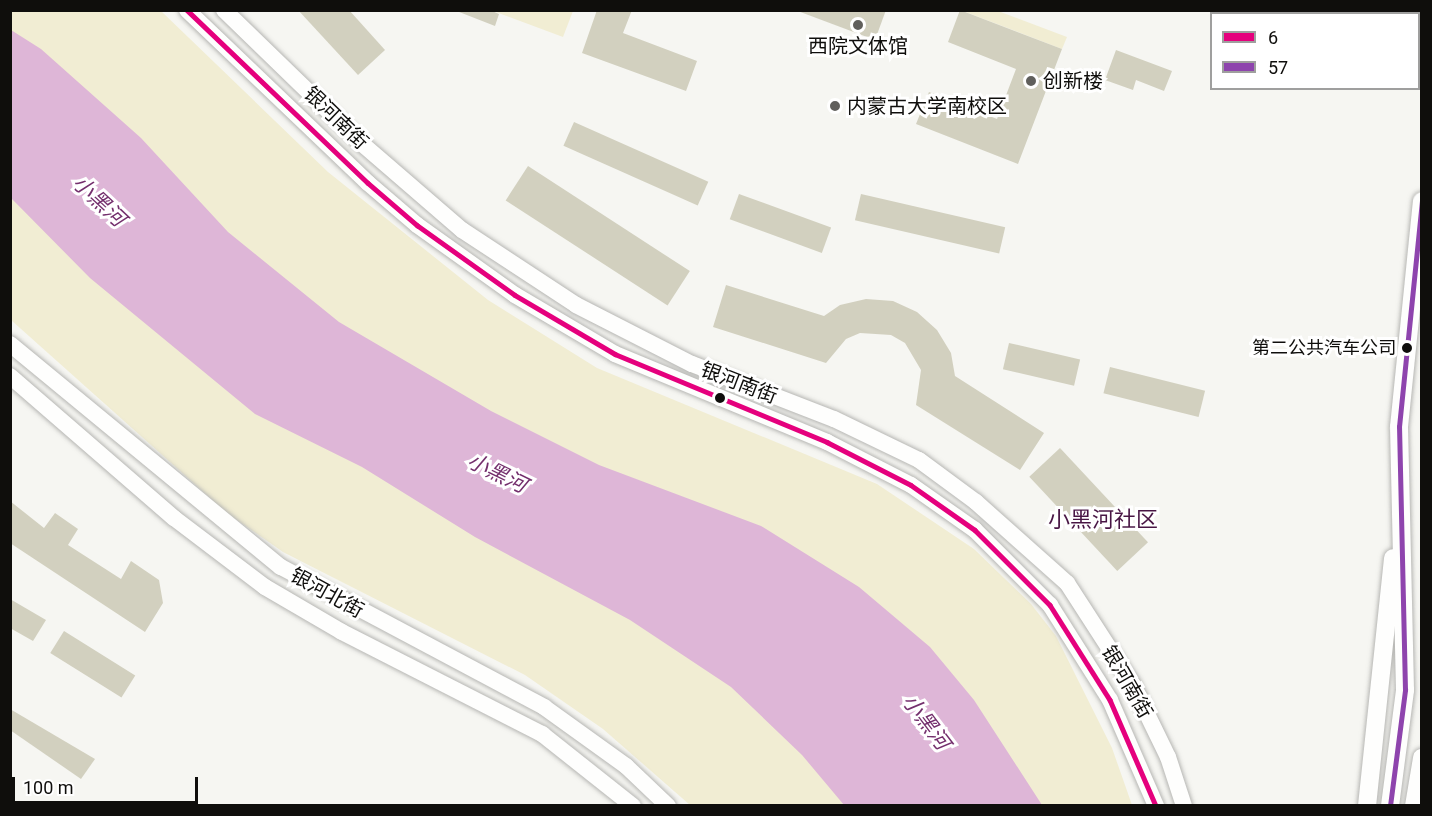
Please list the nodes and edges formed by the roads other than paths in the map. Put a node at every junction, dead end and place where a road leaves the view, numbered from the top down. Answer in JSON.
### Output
{"nodes":[{"id":1,"x":187,"y":10,"type":"edge"},
{"id":2,"x":225,"y":10,"type":"edge"},
{"id":3,"x":1422,"y":201,"type":"edge"},
{"id":4,"x":10,"y":344,"type":"edge"},
{"id":5,"x":10,"y":376,"type":"edge"},
{"id":6,"x":1398,"y":520,"type":"junction"},
{"id":7,"x":1422,"y":758,"type":"edge"},
{"id":8,"x":633,"y":806,"type":"edge"},
{"id":9,"x":668,"y":806,"type":"edge"},
{"id":10,"x":1156,"y":806,"type":"edge"},
{"id":11,"x":1184,"y":806,"type":"edge"},
{"id":12,"x":1367,"y":806,"type":"edge"},
{"id":13,"x":1390,"y":806,"type":"edge"},
{"id":14,"x":1414,"y":806,"type":"edge"}],
"edges":[{"from":1,"to":10,"type":"main road","name":"银河南街"},
{"from":2,"to":11,"type":"main road","name":"银河南街"},
{"from":3,"to":6,"type":"highway"},
{"from":4,"to":9,"type":"main road","name":"银河北街"},
{"from":5,"to":8,"type":"main road","name":"银河北街"},
{"from":6,"to":12,"type":"highway"},
{"from":6,"to":13,"type":"highway"},
{"from":7,"to":14,"type":"highway"}]}
